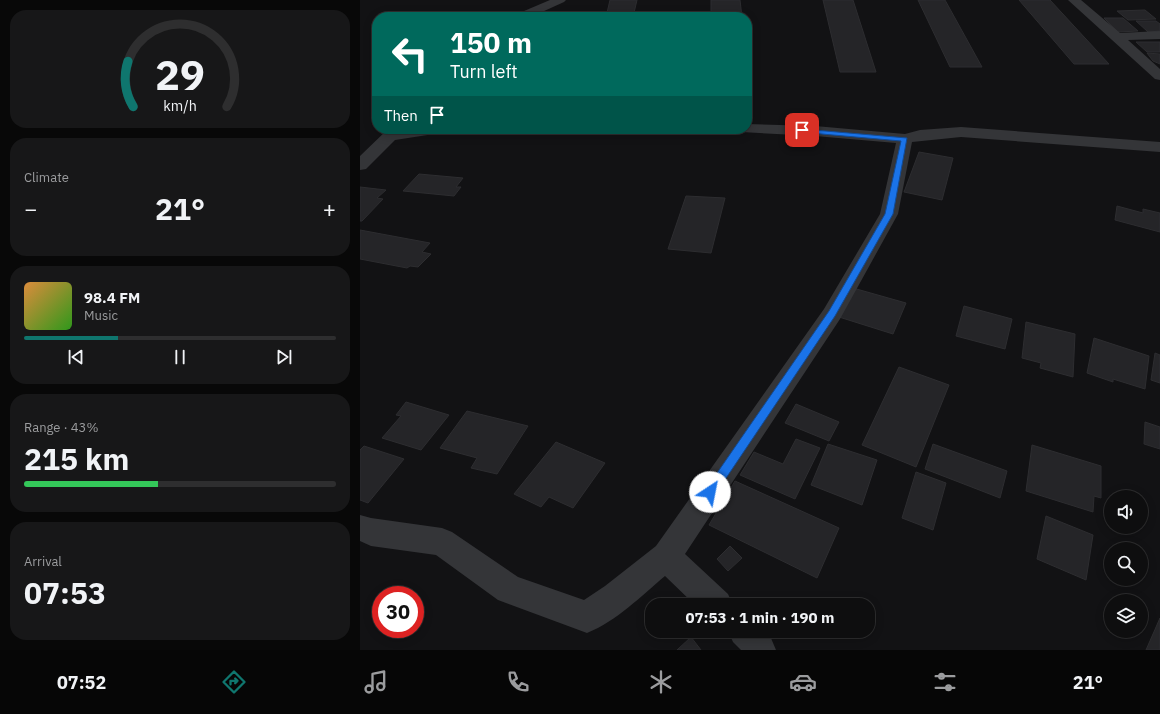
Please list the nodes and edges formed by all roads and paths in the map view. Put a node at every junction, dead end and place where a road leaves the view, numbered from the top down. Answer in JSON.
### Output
{"nodes":[{"id":1,"x":560,"y":0,"type":"edge"},
{"id":2,"x":1074,"y":0,"type":"edge"},
{"id":3,"x":532,"y":12,"type":"edge"},
{"id":4,"x":1160,"y":35,"type":"edge"},
{"id":5,"x":1116,"y":37,"type":"junction"},
{"id":6,"x":1160,"y":76,"type":"edge"},
{"id":7,"x":752,"y":129,"type":"edge"},
{"id":8,"x":392,"y":134,"type":"edge"},
{"id":9,"x":905,"y":140,"type":"junction"},
{"id":10,"x":1160,"y":147,"type":"edge"},
{"id":11,"x":360,"y":165,"type":"edge"},
{"id":12,"x":360,"y":528,"type":"edge"},
{"id":13,"x":666,"y":556,"type":"junction"},
{"id":14,"x":710,"y":598,"type":"edge"},
{"id":15,"x":752,"y":638,"type":"edge"},
{"id":16,"x":760,"y":650,"type":"edge"}],
"edges":[{"from":1,"to":3,"type":"street"},
{"from":2,"to":5,"type":"street"},
{"from":4,"to":5,"type":"street"},
{"from":5,"to":6,"type":"street"},
{"from":7,"to":9,"type":"street"},
{"from":8,"to":11,"type":"street"},
{"from":9,"to":10,"type":"street"},
{"from":9,"to":13,"type":"street"},
{"from":12,"to":13,"type":"street"},
{"from":13,"to":14,"type":"street"},
{"from":15,"to":16,"type":"street"}]}
